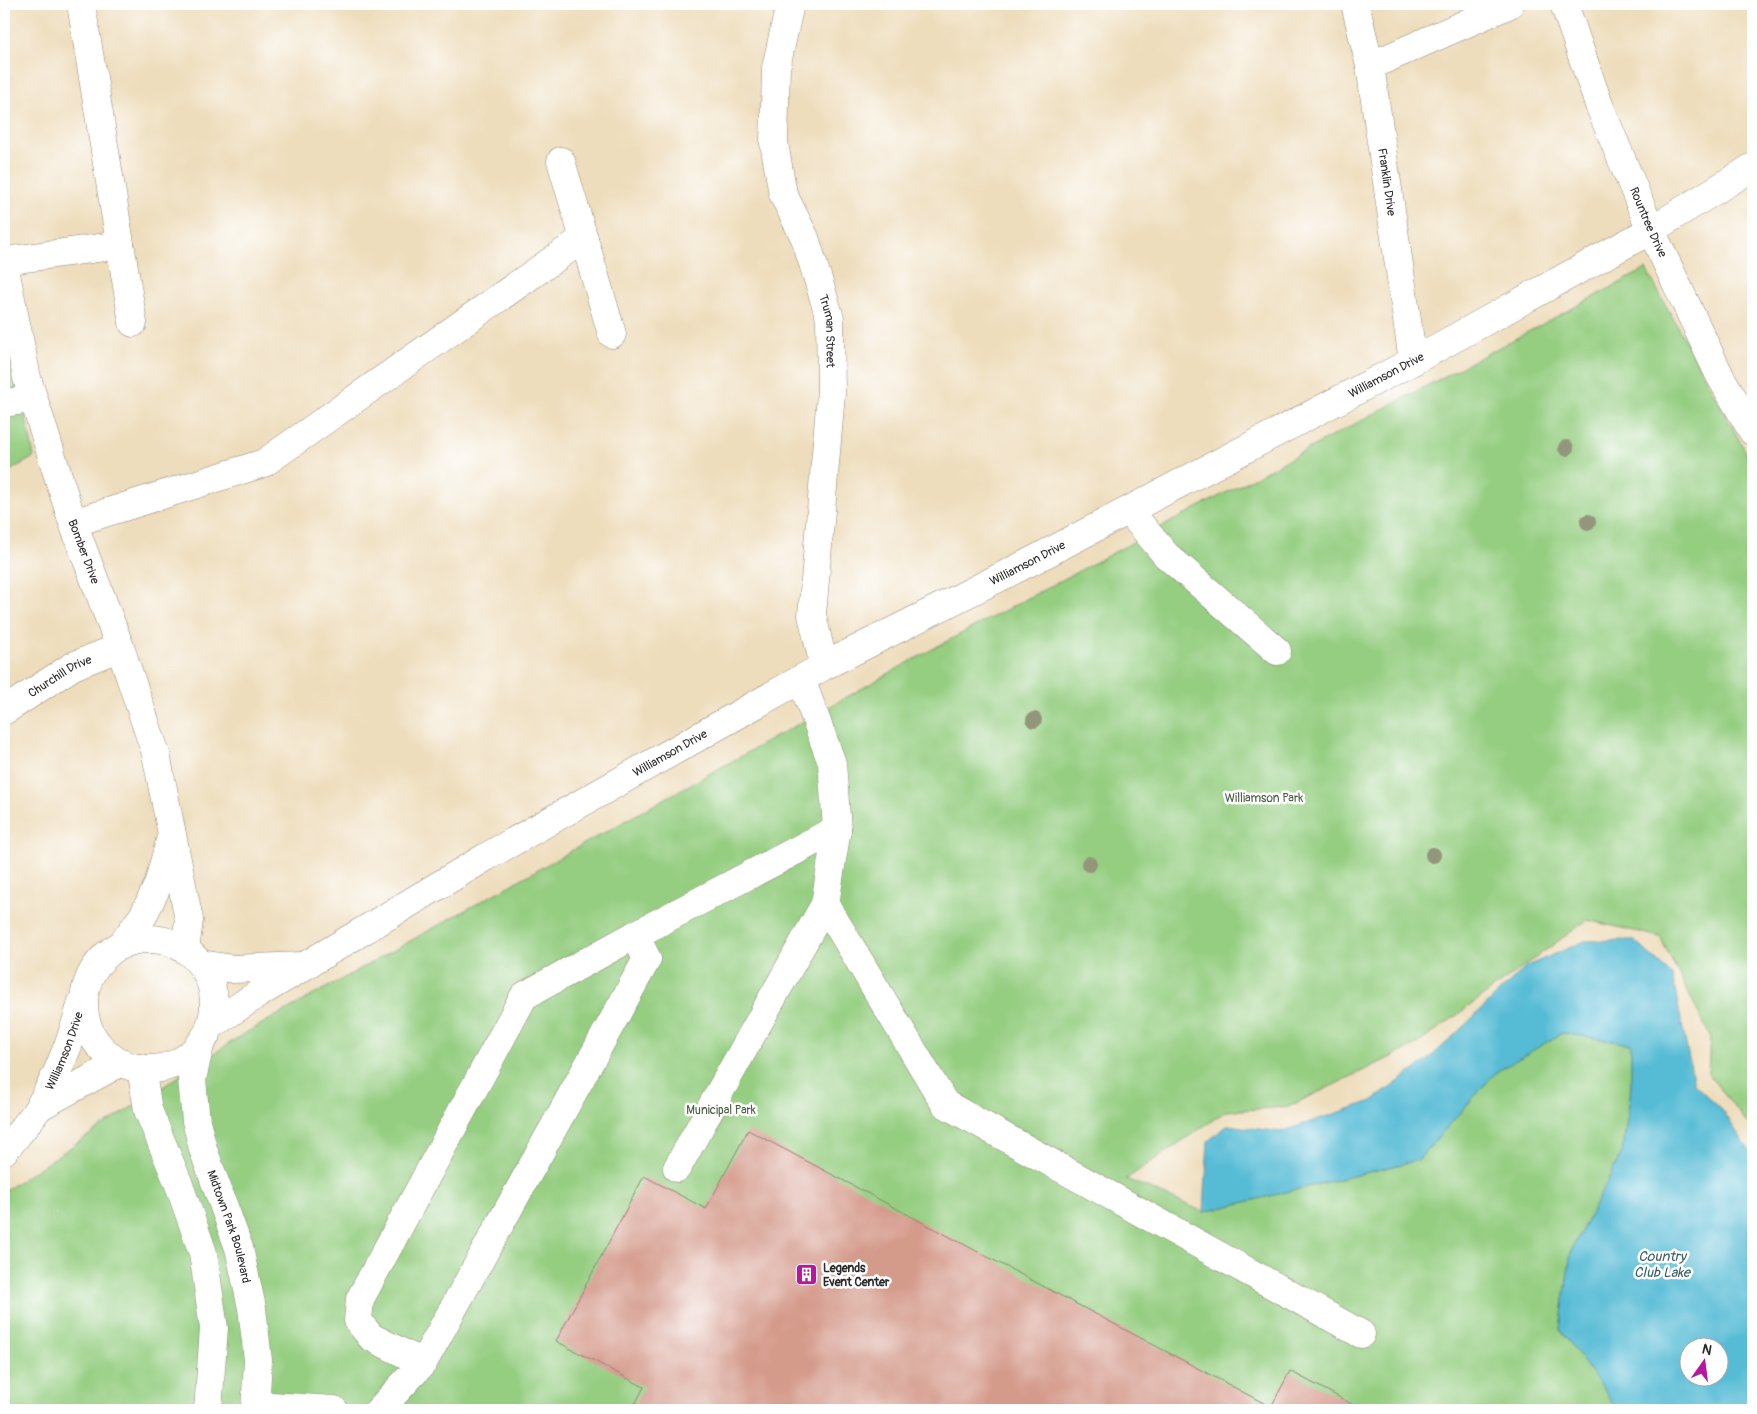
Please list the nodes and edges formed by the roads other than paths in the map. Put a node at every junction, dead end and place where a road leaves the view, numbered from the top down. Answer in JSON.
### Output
{"nodes":[{"id":1,"x":81,"y":4,"type":"edge"},
{"id":2,"x":790,"y":4,"type":"edge"},
{"id":3,"x":1355,"y":4,"type":"edge"},
{"id":4,"x":1510,"y":4,"type":"edge"},
{"id":5,"x":1564,"y":4,"type":"edge"},
{"id":6,"x":1370,"y":66,"type":"junction"},
{"id":7,"x":561,"y":161,"type":"dead end"},
{"id":8,"x":1753,"y":167,"type":"edge"},
{"id":9,"x":1651,"y":230,"type":"junction"},
{"id":10,"x":584,"y":238,"type":"junction"},
{"id":11,"x":120,"y":245,"type":"junction"},
{"id":12,"x":4,"y":263,"type":"edge"},
{"id":13,"x":133,"y":323,"type":"dead end"},
{"id":14,"x":612,"y":334,"type":"dead end"},
{"id":15,"x":1413,"y":361,"type":"junction"},
{"id":16,"x":33,"y":399,"type":"junction"},
{"id":17,"x":4,"y":403,"type":"edge"},
{"id":18,"x":1753,"y":432,"type":"edge"},
{"id":19,"x":1129,"y":511,"type":"junction"},
{"id":20,"x":73,"y":523,"type":"junction"},
{"id":21,"x":120,"y":647,"type":"junction"},
{"id":22,"x":1277,"y":651,"type":"dead end"},
{"id":23,"x":813,"y":672,"type":"junction"},
{"id":24,"x":4,"y":711,"type":"edge"},
{"id":25,"x":837,"y":829,"type":"junction"},
{"id":26,"x":172,"y":835,"type":"junction"},
{"id":27,"x":824,"y":904,"type":"junction"},
{"id":28,"x":635,"y":935,"type":"junction"},
{"id":29,"x":122,"y":944,"type":"junction"},
{"id":30,"x":193,"y":957,"type":"junction"},
{"id":31,"x":305,"y":966,"type":"junction"},
{"id":32,"x":84,"y":992,"type":"junction"},
{"id":33,"x":205,"y":1036,"type":"junction"},
{"id":34,"x":131,"y":1065,"type":"junction"},
{"id":35,"x":39,"y":1107,"type":"junction"},
{"id":36,"x":4,"y":1151,"type":"edge"},
{"id":37,"x":677,"y":1168,"type":"dead end"},
{"id":38,"x":1361,"y":1334,"type":"dead end"},
{"id":39,"x":424,"y":1363,"type":"junction"},
{"id":40,"x":255,"y":1407,"type":"edge"},
{"id":41,"x":208,"y":1410,"type":"edge"},
{"id":42,"x":334,"y":1410,"type":"edge"},
{"id":43,"x":379,"y":1410,"type":"edge"}],
"edges":[{"from":1,"to":11,"type":"street"},
{"from":2,"to":23,"type":"street","name":"Truman Street"},
{"from":3,"to":6,"type":"street","name":"Franklin Drive"},
{"from":4,"to":6,"type":"street"},
{"from":5,"to":9,"type":"street","name":"Rountree Drive"},
{"from":6,"to":15,"type":"street","name":"Franklin Drive"},
{"from":7,"to":10,"type":"street"},
{"from":8,"to":9,"type":"street","name":"Williamson Drive"},
{"from":9,"to":15,"type":"street","name":"Williamson Drive"},
{"from":9,"to":18,"type":"street","name":"Rountree Drive"},
{"from":10,"to":14,"type":"street"},
{"from":10,"to":20,"type":"street"},
{"from":11,"to":12,"type":"street"},
{"from":11,"to":13,"type":"street"},
{"from":12,"to":16,"type":"street","name":"Bomber Drive"},
{"from":15,"to":19,"type":"street","name":"Williamson Drive"},
{"from":16,"to":17,"type":"street"},
{"from":16,"to":20,"type":"street","name":"Bomber Drive"},
{"from":19,"to":22,"type":"street"},
{"from":19,"to":23,"type":"street","name":"Williamson Drive"},
{"from":20,"to":21,"type":"street","name":"Bomber Drive"},
{"from":21,"to":24,"type":"street","name":"Churchill Drive"},
{"from":21,"to":26,"type":"street","name":"Bomber Drive"},
{"from":23,"to":25,"type":"street","name":"Truman Street"},
{"from":23,"to":31,"type":"street","name":"Williamson Drive"},
{"from":25,"to":27,"type":"street","name":"Truman Street"},
{"from":25,"to":28,"type":"street"},
{"from":26,"to":29,"type":"street","name":"Bomber Drive"},
{"from":26,"to":30,"type":"street","name":"Bomber Drive"},
{"from":27,"to":37,"type":"street","name":"Truman Street"},
{"from":27,"to":38,"type":"street"},
{"from":28,"to":39,"type":"street"},
{"from":28,"to":39,"type":"street"},
{"from":29,"to":30,"type":"street"},
{"from":29,"to":32,"type":"street"},
{"from":30,"to":31,"type":"street","name":"Williamson Drive"},
{"from":30,"to":33,"type":"street"},
{"from":31,"to":33,"type":"street","name":"Williamson Drive"},
{"from":32,"to":34,"type":"street"},
{"from":32,"to":35,"type":"street","name":"Williamson Drive"},
{"from":33,"to":34,"type":"street"},
{"from":33,"to":40,"type":"street","name":"Midtown Park Boulevard"},
{"from":34,"to":35,"type":"street","name":"Williamson Drive"},
{"from":34,"to":41,"type":"street"},
{"from":35,"to":36,"type":"street","name":"Williamson Drive"},
{"from":39,"to":43,"type":"street"},
{"from":40,"to":42,"type":"street"}]}
